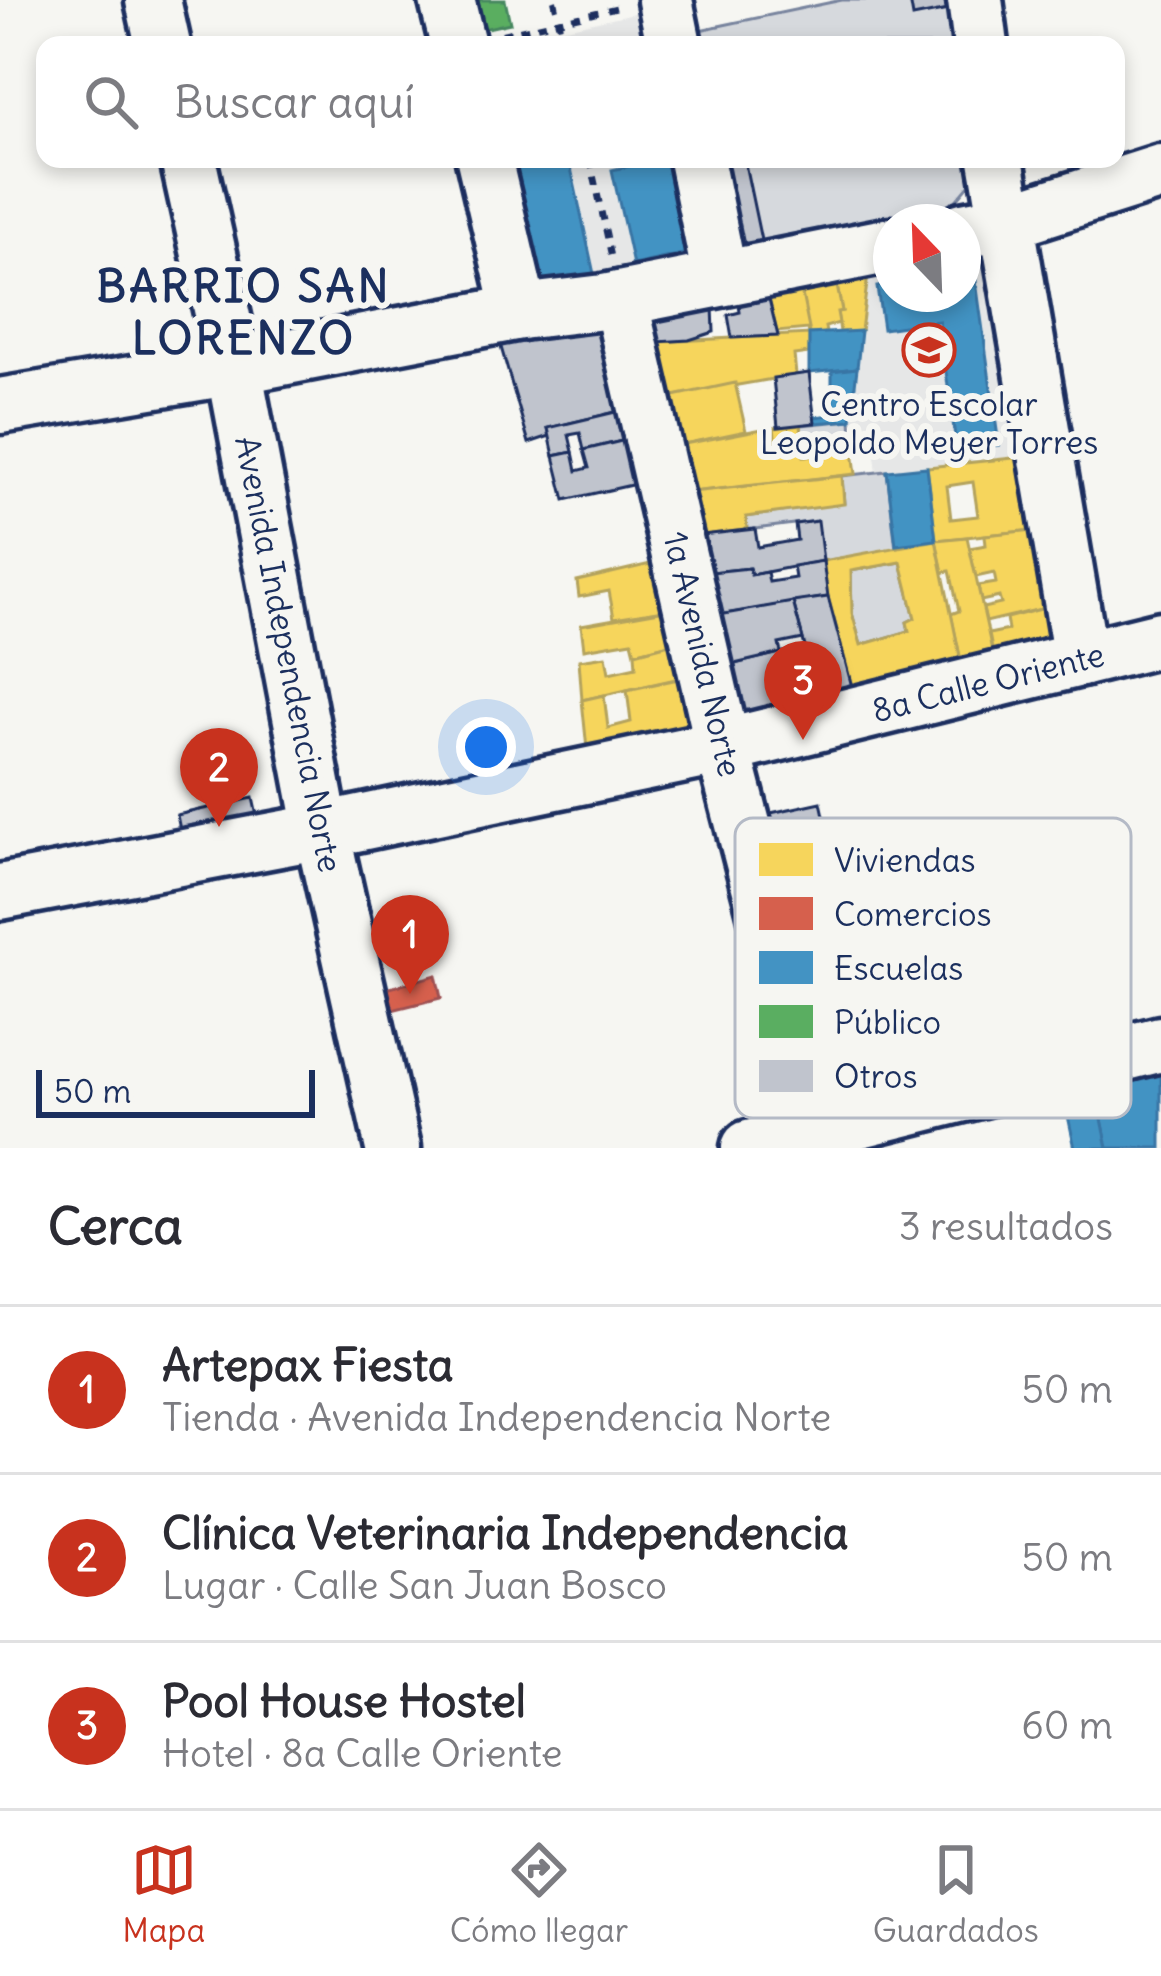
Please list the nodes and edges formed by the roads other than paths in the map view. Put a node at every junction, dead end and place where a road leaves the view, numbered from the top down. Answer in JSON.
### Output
{"nodes":[{"id":1,"x":153,"y":0,"type":"edge"},
{"id":2,"x":447,"y":0,"type":"edge"},
{"id":3,"x":975,"y":0,"type":"edge"},
{"id":4,"x":651,"y":2,"type":"edge"},
{"id":5,"x":161,"y":36,"type":"edge"},
{"id":6,"x":477,"y":36,"type":"edge"},
{"id":7,"x":669,"y":36,"type":"edge"},
{"id":8,"x":980,"y":36,"type":"edge"},
{"id":9,"x":190,"y":168,"type":"edge"},
{"id":10,"x":486,"y":168,"type":"edge"},
{"id":11,"x":698,"y":168,"type":"edge"},
{"id":12,"x":993,"y":168,"type":"edge"},
{"id":13,"x":1161,"y":172,"type":"edge"},
{"id":14,"x":983,"y":226,"type":"edge"},
{"id":15,"x":873,"y":248,"type":"edge"},
{"id":16,"x":720,"y":278,"type":"junction"},
{"id":17,"x":617,"y":284,"type":"junction"},
{"id":18,"x":520,"y":312,"type":"junction"},
{"id":19,"x":234,"y":367,"type":"junction"},
{"id":20,"x":0,"y":406,"type":"edge"},
{"id":21,"x":1161,"y":639,"type":"edge"},
{"id":22,"x":1081,"y":659,"type":"junction"},
{"id":23,"x":723,"y":747,"type":"junction"},
{"id":24,"x":741,"y":818,"type":"edge"},
{"id":25,"x":322,"y":831,"type":"junction"},
{"id":26,"x":0,"y":892,"type":"edge"},
{"id":27,"x":1161,"y":1044,"type":"edge"},
{"id":28,"x":1131,"y":1052,"type":"edge"},
{"id":29,"x":898,"y":1118,"type":"edge"},
{"id":30,"x":824,"y":1139,"type":"edge"},
{"id":31,"x":393,"y":1148,"type":"edge"},
{"id":32,"x":749,"y":1148,"type":"edge"}],
"edges":[{"from":1,"to":5,"type":"street"},
{"from":2,"to":6,"type":"street"},
{"from":3,"to":8,"type":"street"},
{"from":4,"to":7,"type":"street"},
{"from":9,"to":19,"type":"street","name":"Avenida Independencia Norte"},
{"from":10,"to":18,"type":"street"},
{"from":11,"to":16,"type":"street"},
{"from":12,"to":14,"type":"street"},
{"from":13,"to":14,"type":"street"},
{"from":14,"to":22,"type":"street"},
{"from":15,"to":16,"type":"street"},
{"from":16,"to":17,"type":"street"},
{"from":17,"to":18,"type":"street"},
{"from":17,"to":23,"type":"street","name":"1a Avenida Norte"},
{"from":18,"to":19,"type":"street"},
{"from":19,"to":20,"type":"street"},
{"from":19,"to":25,"type":"street","name":"Avenida Independencia Norte"},
{"from":21,"to":22,"type":"street","name":"8a Calle Oriente"},
{"from":22,"to":23,"type":"street","name":"8a Calle Oriente"},
{"from":23,"to":24,"type":"street","name":"1a Avenida Norte"},
{"from":23,"to":25,"type":"street","name":"8a Calle Oriente"},
{"from":25,"to":26,"type":"street","name":"8a Calle Oriente"},
{"from":25,"to":31,"type":"street","name":"Avenida Independencia Norte"},
{"from":27,"to":28,"type":"street"},
{"from":29,"to":30,"type":"street"},
{"from":30,"to":32,"type":"street"}]}
